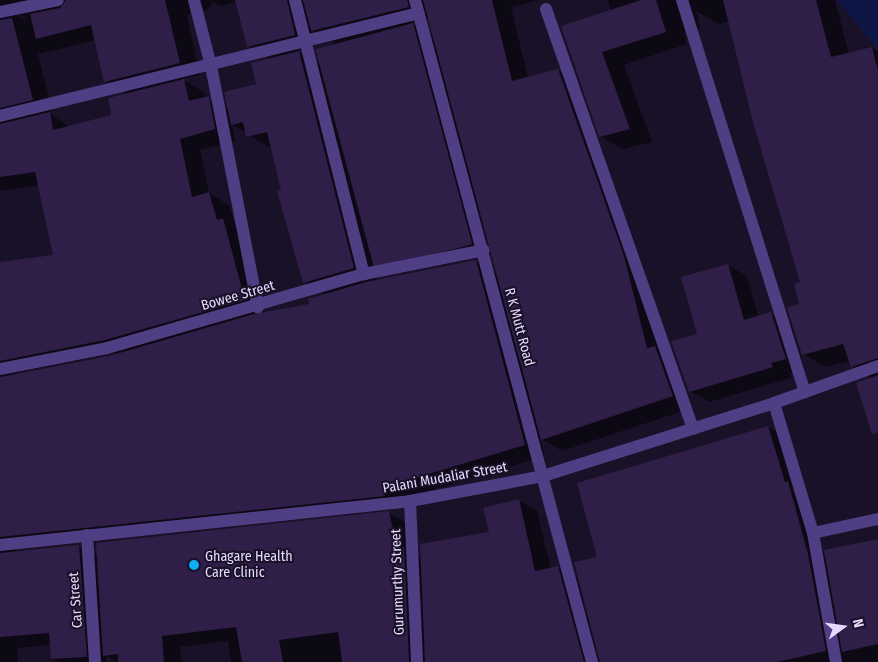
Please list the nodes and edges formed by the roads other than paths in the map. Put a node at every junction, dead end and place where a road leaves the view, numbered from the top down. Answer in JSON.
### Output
{"nodes":[{"id":1,"x":58,"y":0,"type":"edge"},
{"id":2,"x":194,"y":0,"type":"edge"},
{"id":3,"x":295,"y":0,"type":"edge"},
{"id":4,"x":415,"y":0,"type":"edge"},
{"id":5,"x":682,"y":0,"type":"edge"},
{"id":6,"x":546,"y":10,"type":"dead end"},
{"id":7,"x":1,"y":12,"type":"edge"},
{"id":8,"x":419,"y":13,"type":"junction"},
{"id":9,"x":306,"y":41,"type":"junction"},
{"id":10,"x":211,"y":66,"type":"junction"},
{"id":11,"x":0,"y":116,"type":"edge"},
{"id":12,"x":484,"y":250,"type":"junction"},
{"id":13,"x":364,"y":274,"type":"junction"},
{"id":14,"x":258,"y":307,"type":"junction"},
{"id":15,"x":878,"y":366,"type":"edge"},
{"id":16,"x":0,"y":370,"type":"edge"},
{"id":17,"x":805,"y":392,"type":"junction"},
{"id":18,"x":774,"y":403,"type":"junction"},
{"id":19,"x":692,"y":429,"type":"junction"},
{"id":20,"x":543,"y":476,"type":"junction"},
{"id":21,"x":410,"y":502,"type":"junction"},
{"id":22,"x":878,"y":519,"type":"edge"},
{"id":23,"x":813,"y":534,"type":"junction"},
{"id":24,"x":87,"y":535,"type":"junction"},
{"id":25,"x":0,"y":545,"type":"edge"},
{"id":26,"x":95,"y":662,"type":"edge"},
{"id":27,"x":416,"y":662,"type":"edge"},
{"id":28,"x":592,"y":662,"type":"edge"},
{"id":29,"x":836,"y":662,"type":"edge"}],
"edges":[{"from":1,"to":7,"type":"street"},
{"from":2,"to":10,"type":"street"},
{"from":3,"to":9,"type":"street"},
{"from":4,"to":8,"type":"street","name":"R K Mutt Road"},
{"from":5,"to":17,"type":"street"},
{"from":6,"to":19,"type":"street"},
{"from":8,"to":9,"type":"street"},
{"from":8,"to":12,"type":"street","name":"R K Mutt Road"},
{"from":9,"to":10,"type":"street"},
{"from":9,"to":13,"type":"street"},
{"from":10,"to":11,"type":"street"},
{"from":10,"to":14,"type":"street"},
{"from":12,"to":13,"type":"street","name":"Bowee Street"},
{"from":12,"to":20,"type":"street","name":"R K Mutt Road"},
{"from":13,"to":14,"type":"street","name":"Bowee Street"},
{"from":14,"to":16,"type":"street","name":"Bowee Street"},
{"from":15,"to":17,"type":"street","name":"Palani Mudaliar Street"},
{"from":17,"to":18,"type":"street","name":"Palani Mudaliar Street"},
{"from":18,"to":19,"type":"street","name":"Palani Mudaliar Street"},
{"from":18,"to":23,"type":"street"},
{"from":19,"to":20,"type":"street","name":"Palani Mudaliar Street"},
{"from":20,"to":21,"type":"street","name":"Palani Mudaliar Street"},
{"from":20,"to":28,"type":"street","name":"R K Mutt Road"},
{"from":21,"to":24,"type":"street","name":"Palani Mudaliar Street"},
{"from":21,"to":27,"type":"street","name":"Gurumurthy Street"},
{"from":22,"to":23,"type":"street"},
{"from":23,"to":29,"type":"street"},
{"from":24,"to":25,"type":"street","name":"Palani Mudaliar Street"},
{"from":24,"to":26,"type":"street","name":"Car Street"}]}
